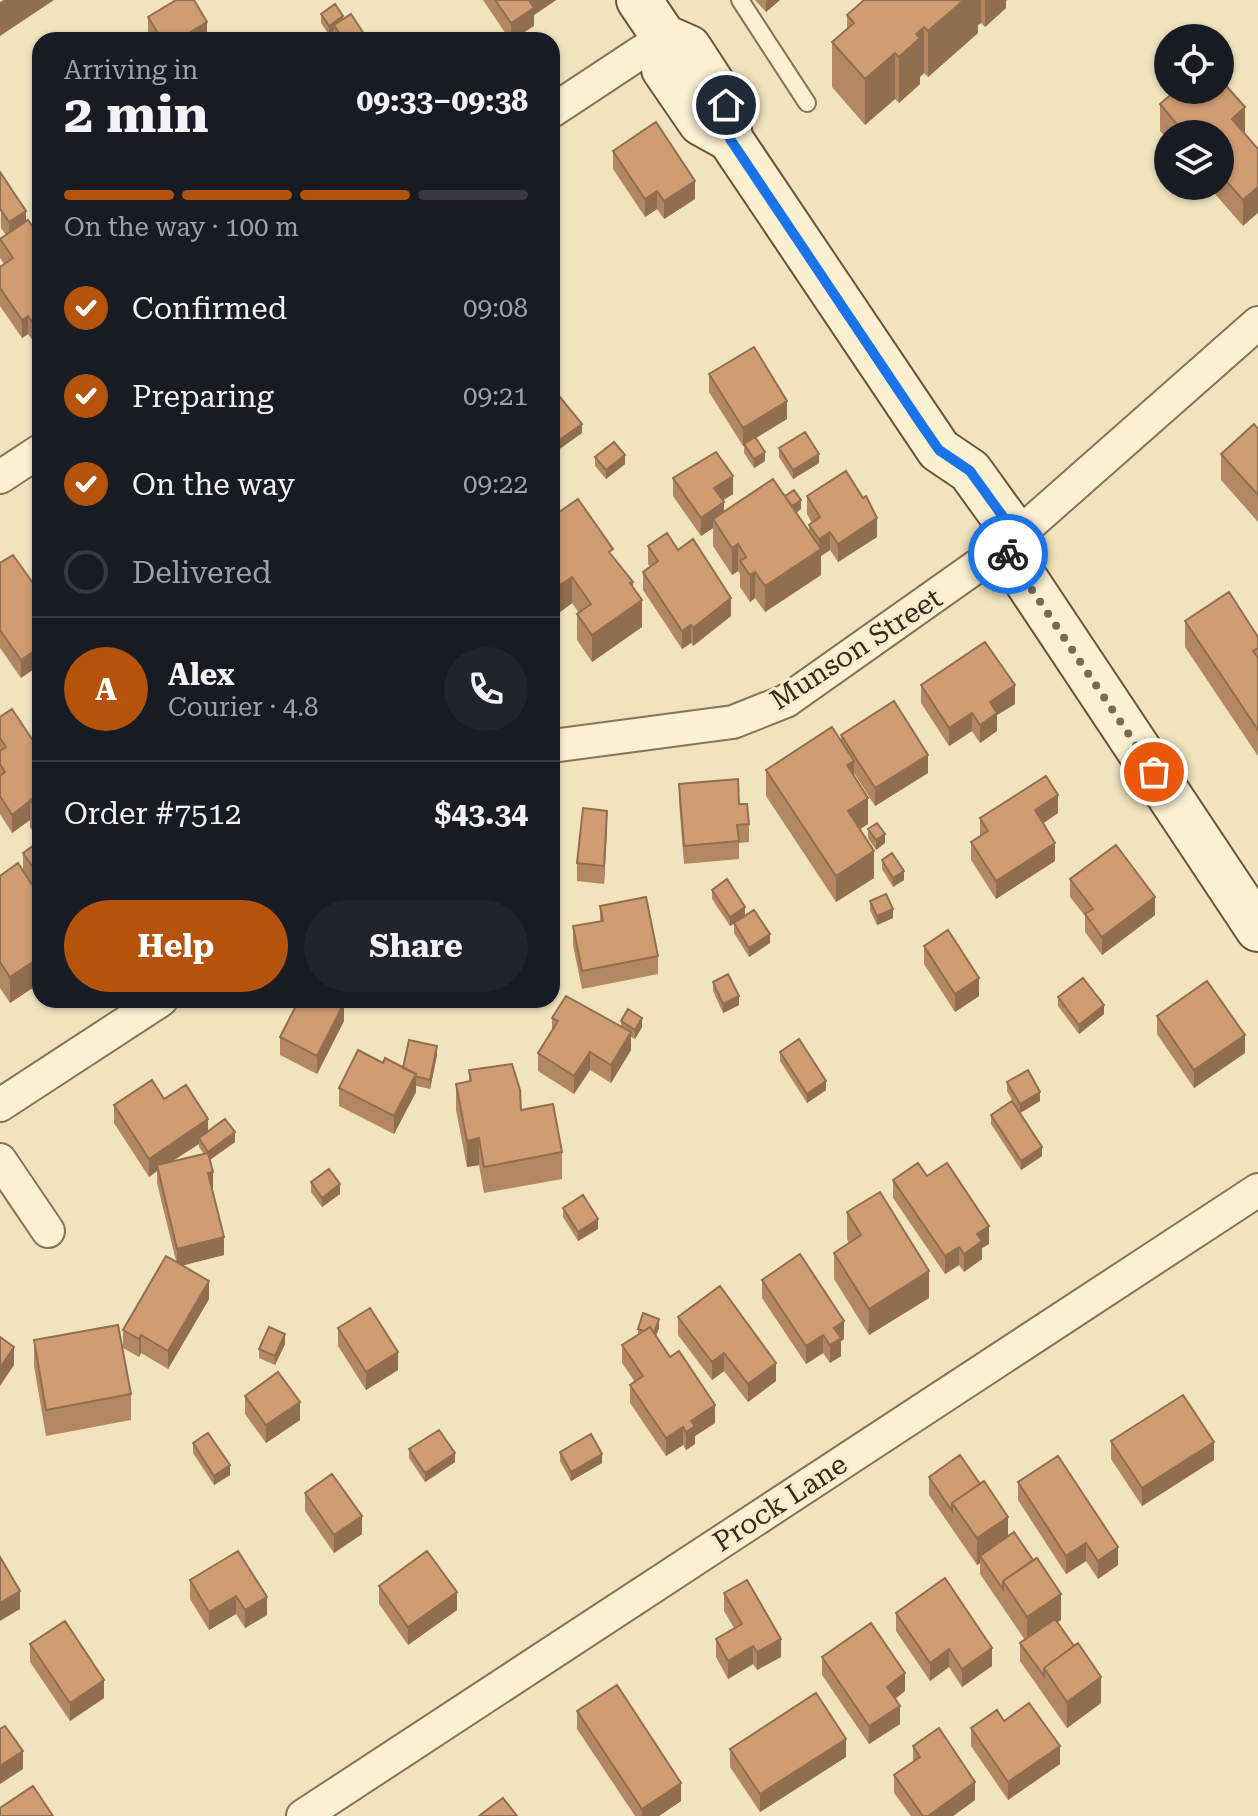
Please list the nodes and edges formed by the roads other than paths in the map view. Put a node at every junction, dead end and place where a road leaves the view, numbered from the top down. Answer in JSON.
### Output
{"nodes":[{"id":1,"x":639,"y":0,"type":"edge"},
{"id":2,"x":740,"y":0,"type":"edge"},
{"id":3,"x":664,"y":37,"type":"junction"},
{"id":4,"x":807,"y":103,"type":"dead end"},
{"id":5,"x":560,"y":106,"type":"edge"},
{"id":6,"x":1258,"y":323,"type":"edge"},
{"id":7,"x":32,"y":456,"type":"edge"},
{"id":8,"x":0,"y":477,"type":"edge"},
{"id":9,"x":1004,"y":547,"type":"junction"},
{"id":10,"x":560,"y":745,"type":"edge"},
{"id":11,"x":1258,"y":929,"type":"edge"},
{"id":12,"x":149,"y":1008,"type":"edge"},
{"id":13,"x":0,"y":1105,"type":"edge"},
{"id":14,"x":0,"y":1160,"type":"edge"},
{"id":15,"x":1258,"y":1190,"type":"edge"},
{"id":16,"x":48,"y":1231,"type":"dead end"},
{"id":17,"x":303,"y":1816,"type":"edge"}],
"edges":[{"from":1,"to":3,"type":"main road"},
{"from":2,"to":4,"type":"lane"},
{"from":3,"to":5,"type":"street"},
{"from":3,"to":9,"type":"main road"},
{"from":6,"to":9,"type":"street","name":"Munson Street"},
{"from":7,"to":8,"type":"street"},
{"from":9,"to":10,"type":"street","name":"Munson Street"},
{"from":9,"to":11,"type":"main road"},
{"from":12,"to":13,"type":"street"},
{"from":14,"to":16,"type":"street"},
{"from":15,"to":17,"type":"street","name":"Prock Lane"}]}
